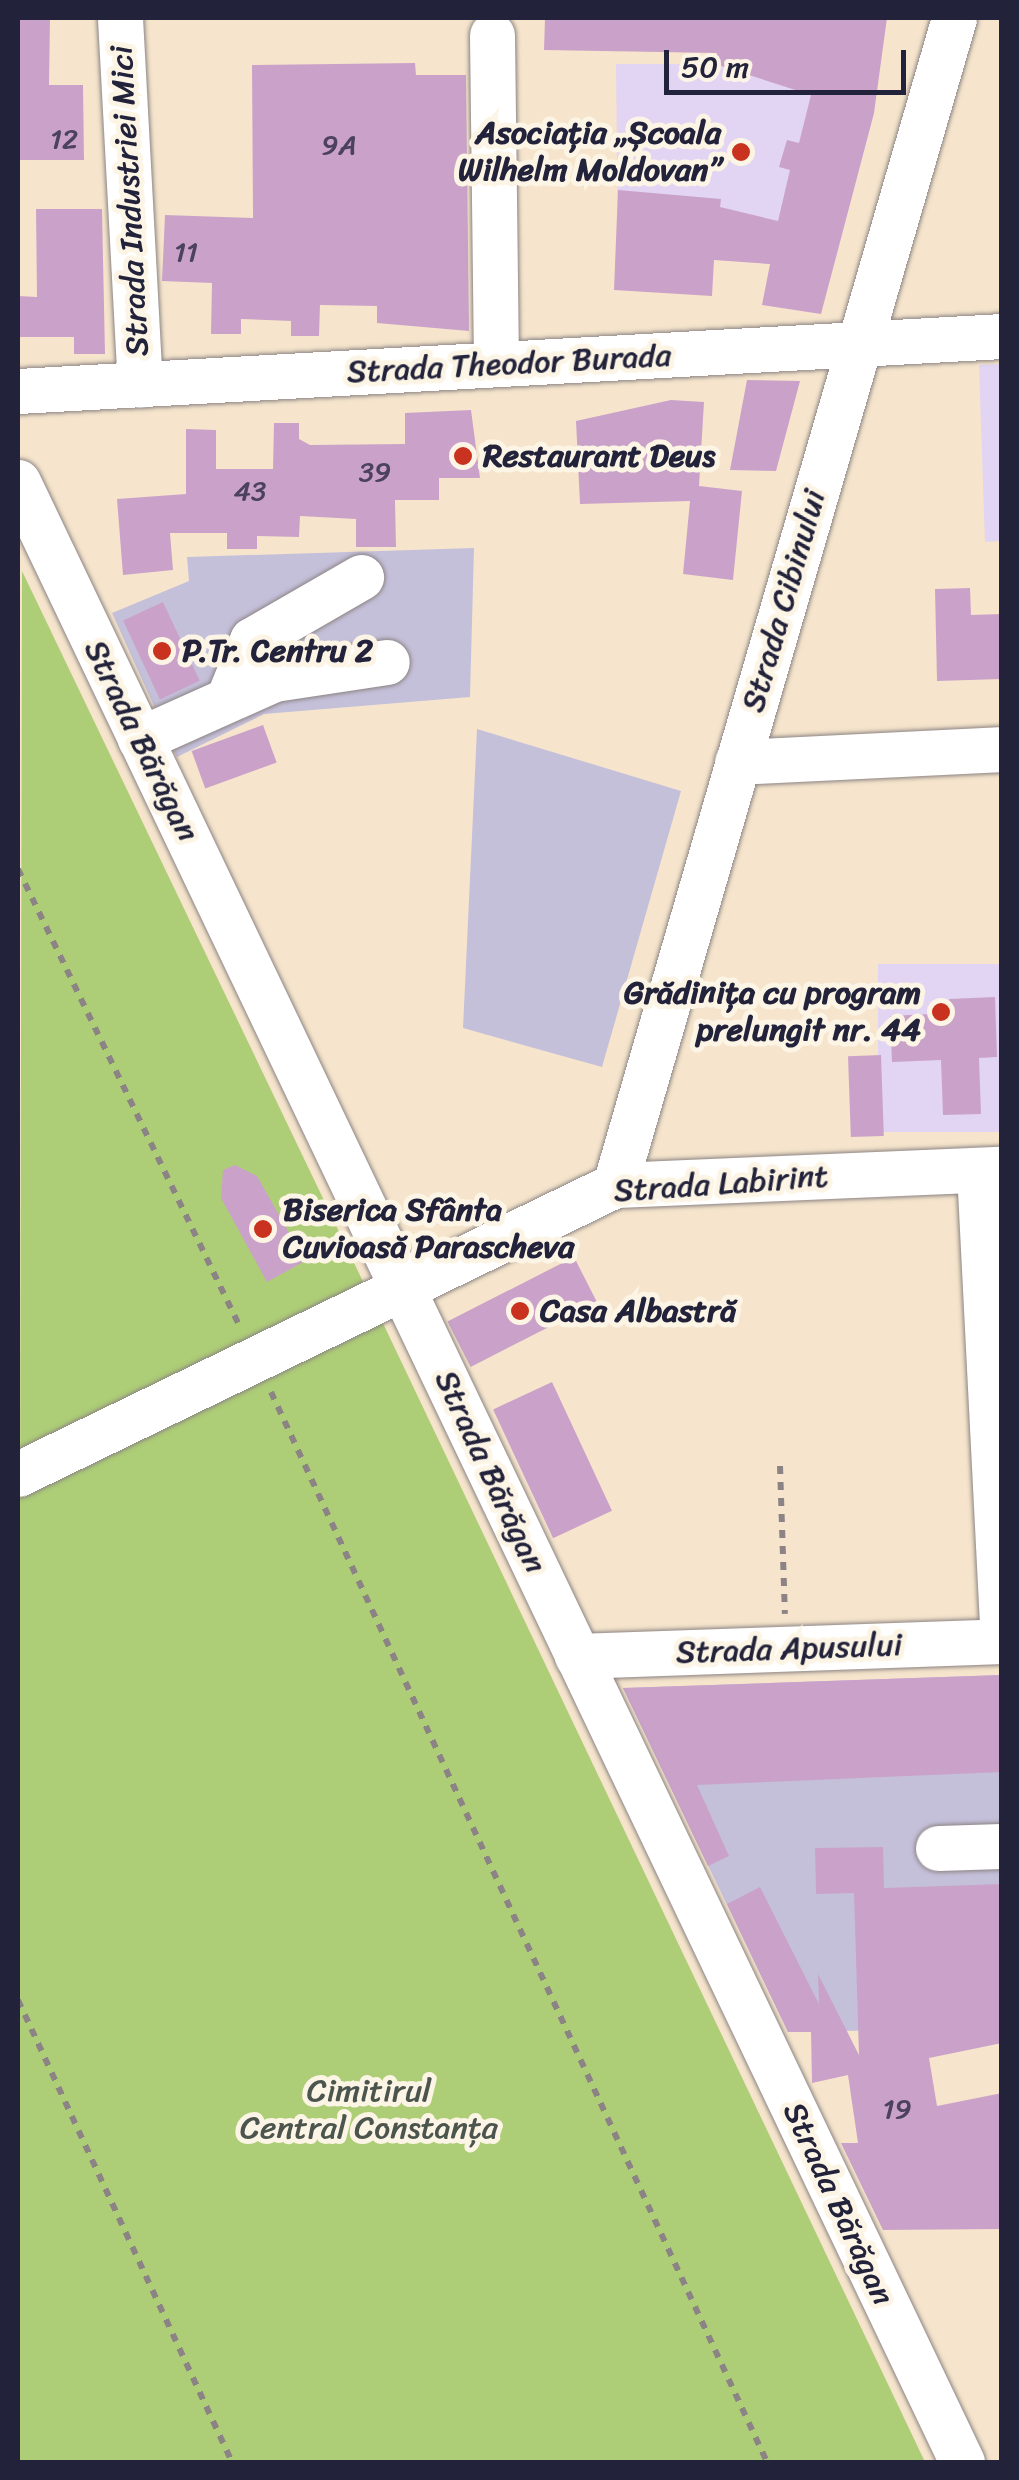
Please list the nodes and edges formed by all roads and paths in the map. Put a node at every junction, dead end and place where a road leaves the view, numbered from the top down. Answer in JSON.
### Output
{"nodes":[{"id":1,"x":120,"y":18,"type":"edge"},
{"id":2,"x":954,"y":18,"type":"edge"},
{"id":3,"x":492,"y":35,"type":"dead end"},
{"id":4,"x":1002,"y":336,"type":"edge"},
{"id":5,"x":858,"y":344,"type":"junction"},
{"id":6,"x":496,"y":364,"type":"junction"},
{"id":7,"x":140,"y":384,"type":"junction"},
{"id":8,"x":18,"y":391,"type":"edge"},
{"id":9,"x":18,"y":482,"type":"edge"},
{"id":10,"x":33,"y":553,"type":"edge"},
{"id":11,"x":360,"y":577,"type":"dead end"},
{"id":12,"x":387,"y":662,"type":"dead end"},
{"id":13,"x":228,"y":700,"type":"junction"},
{"id":14,"x":140,"y":739,"type":"junction"},
{"id":15,"x":1002,"y":748,"type":"edge"},
{"id":16,"x":737,"y":762,"type":"junction"},
{"id":17,"x":18,"y":869,"type":"edge"},
{"id":18,"x":990,"y":1170,"type":"edge"},
{"id":19,"x":615,"y":1185,"type":"junction"},
{"id":20,"x":403,"y":1290,"type":"junction"},
{"id":21,"x":256,"y":1360,"type":"junction"},
{"id":22,"x":780,"y":1466,"type":"dead end"},
{"id":23,"x":18,"y":1474,"type":"edge"},
{"id":24,"x":1002,"y":1618,"type":"edge"},
{"id":25,"x":1002,"y":1642,"type":"edge"},
{"id":26,"x":786,"y":1649,"type":"junction"},
{"id":27,"x":577,"y":1656,"type":"junction"},
{"id":28,"x":1002,"y":1846,"type":"edge"},
{"id":29,"x":938,"y":1848,"type":"dead end"},
{"id":30,"x":18,"y":2000,"type":"edge"},
{"id":31,"x":232,"y":2462,"type":"edge"},
{"id":32,"x":767,"y":2462,"type":"edge"},
{"id":33,"x":962,"y":2462,"type":"edge"}],
"edges":[{"from":1,"to":7,"type":"street","name":"Strada Industriei Mici"},
{"from":2,"to":5,"type":"street","name":"Strada Cibinului"},
{"from":3,"to":6,"type":"street"},
{"from":4,"to":5,"type":"street","name":"Strada Theodor Burada"},
{"from":5,"to":6,"type":"street","name":"Strada Theodor Burada"},
{"from":5,"to":16,"type":"street","name":"Strada Cibinului"},
{"from":6,"to":7,"type":"street","name":"Strada Theodor Burada"},
{"from":7,"to":8,"type":"street","name":"Strada Theodor Burada"},
{"from":9,"to":10,"type":"street","name":"Strada Bărăgan"},
{"from":10,"to":14,"type":"street","name":"Strada Bărăgan"},
{"from":11,"to":13,"type":"street"},
{"from":12,"to":13,"type":"street"},
{"from":13,"to":14,"type":"street"},
{"from":14,"to":20,"type":"street","name":"Strada Bărăgan"},
{"from":15,"to":16,"type":"street"},
{"from":16,"to":19,"type":"street","name":"Strada Cibinului"},
{"from":17,"to":21,"type":"path"},
{"from":18,"to":19,"type":"street","name":"Strada Labirint"},
{"from":18,"to":24,"type":"street"},
{"from":19,"to":20,"type":"street","name":"Strada Labirint"},
{"from":20,"to":21,"type":"street","name":"Strada Labirint"},
{"from":20,"to":27,"type":"street","name":"Strada Bărăgan"},
{"from":21,"to":23,"type":"street","name":"Strada Labirint"},
{"from":21,"to":32,"type":"path"},
{"from":22,"to":26,"type":"path"},
{"from":25,"to":26,"type":"street","name":"Strada Apusului"},
{"from":26,"to":27,"type":"street","name":"Strada Apusului"},
{"from":27,"to":33,"type":"street","name":"Strada Bărăgan"},
{"from":28,"to":29,"type":"street"},
{"from":30,"to":31,"type":"path"}]}
